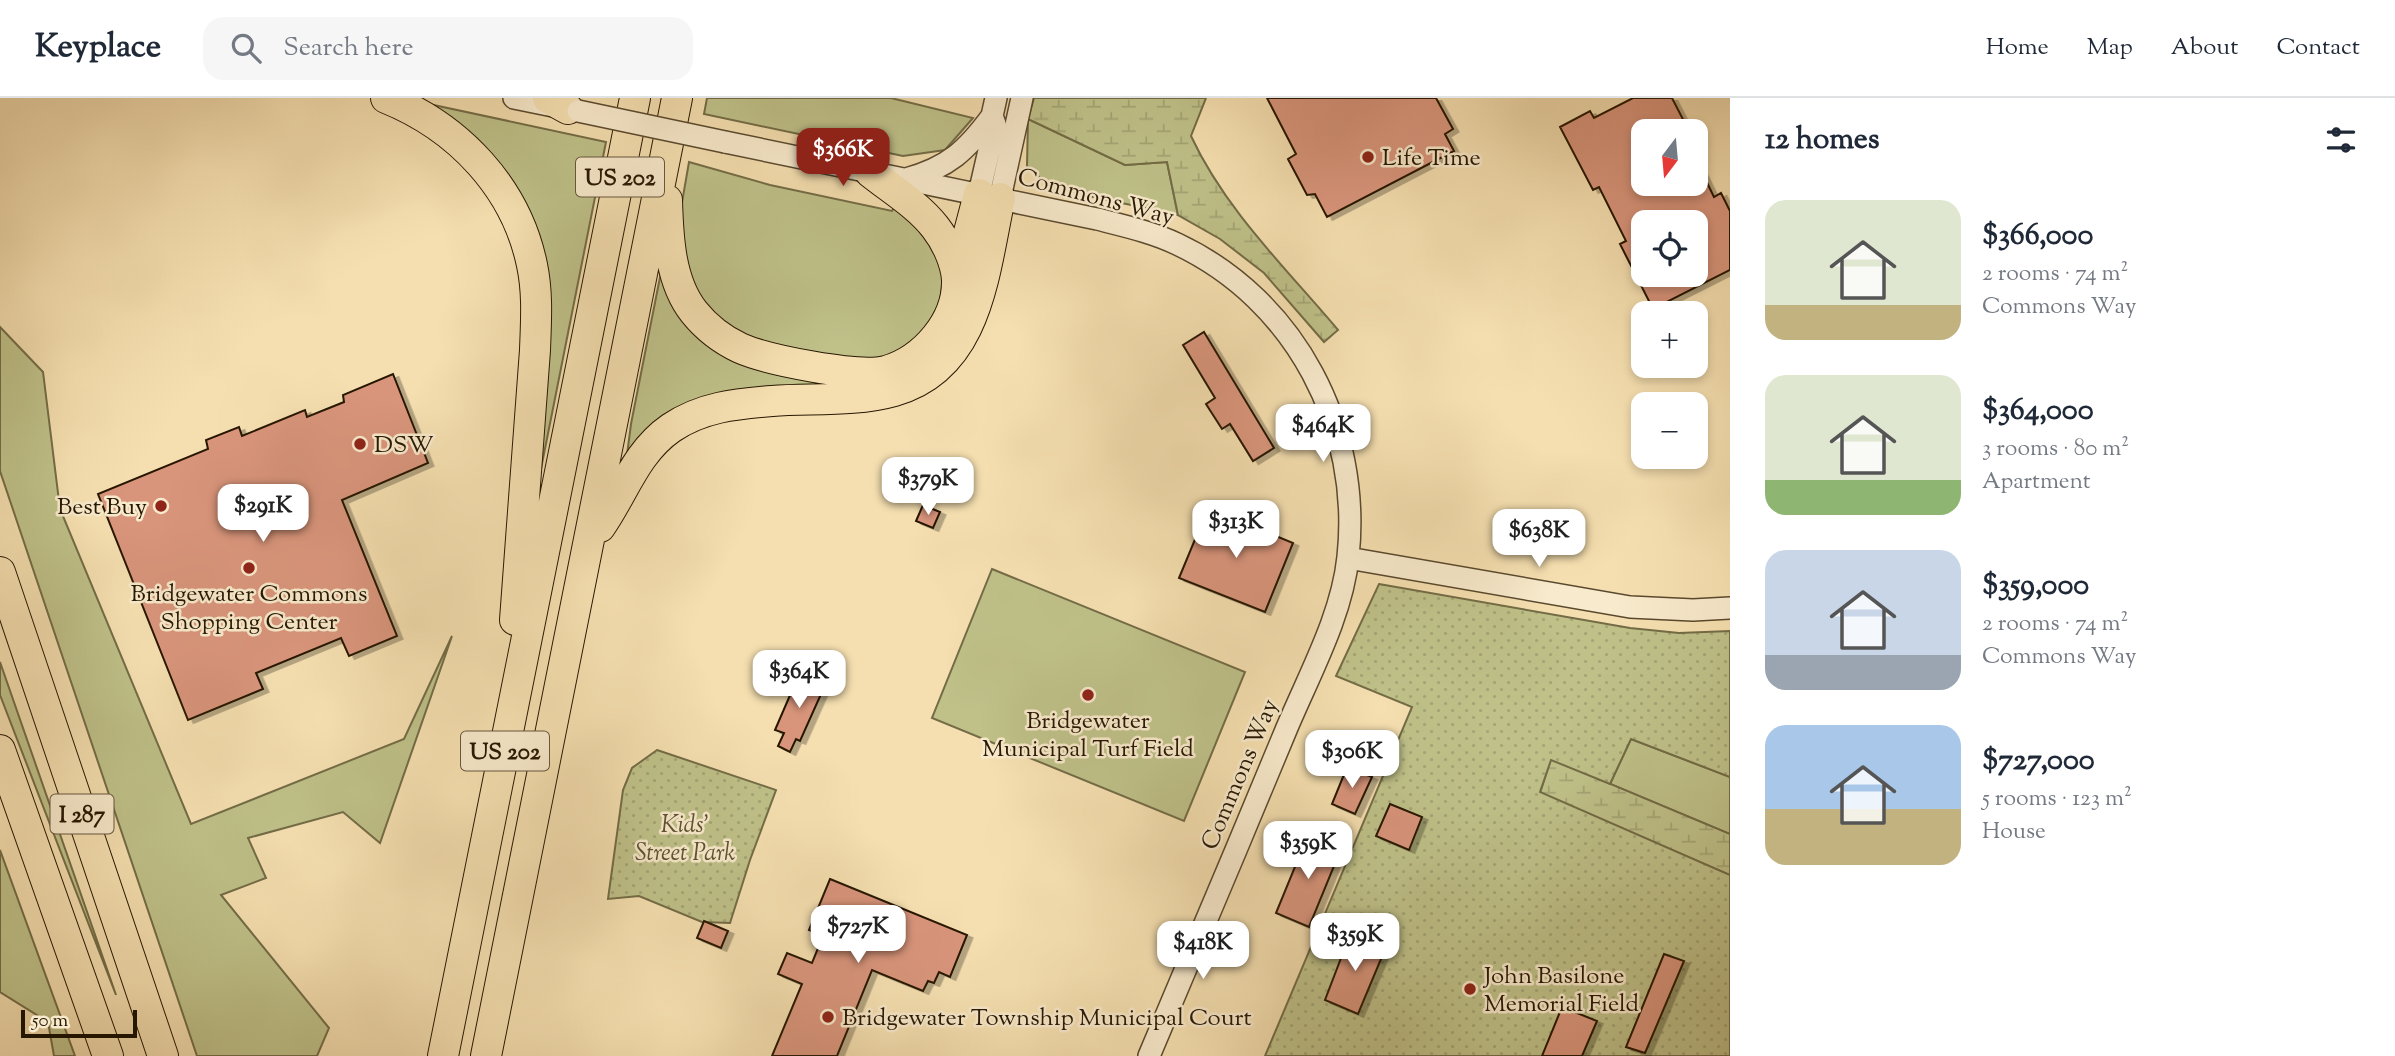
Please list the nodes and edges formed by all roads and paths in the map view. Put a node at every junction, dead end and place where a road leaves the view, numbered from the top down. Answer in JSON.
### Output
{"nodes":[{"id":1,"x":386,"y":98,"type":"edge"},
{"id":2,"x":514,"y":98,"type":"edge"},
{"id":3,"x":635,"y":98,"type":"edge"},
{"id":4,"x":677,"y":98,"type":"edge"},
{"id":5,"x":1022,"y":98,"type":"edge"},
{"id":6,"x":565,"y":106,"type":"edge"},
{"id":7,"x":994,"y":107,"type":"edge"},
{"id":8,"x":665,"y":158,"type":"junction"},
{"id":9,"x":870,"y":172,"type":"junction"},
{"id":10,"x":903,"y":179,"type":"junction"},
{"id":11,"x":989,"y":196,"type":"junction"},
{"id":12,"x":957,"y":281,"type":"junction"},
{"id":13,"x":588,"y":544,"type":"junction"},
{"id":14,"x":1348,"y":558,"type":"junction"},
{"id":15,"x":0,"y":572,"type":"edge"},
{"id":16,"x":1730,"y":608,"type":"edge"},
{"id":17,"x":506,"y":743,"type":"junction"},
{"id":18,"x":0,"y":750,"type":"edge"},
{"id":19,"x":494,"y":1009,"type":"junction"},
{"id":20,"x":108,"y":1056,"type":"edge"},
{"id":21,"x":163,"y":1056,"type":"edge"},
{"id":22,"x":443,"y":1056,"type":"edge"},
{"id":23,"x":472,"y":1056,"type":"edge"},
{"id":24,"x":486,"y":1056,"type":"edge"},
{"id":25,"x":1149,"y":1056,"type":"edge"}],
"edges":[{"from":1,"to":17,"type":"highway"},
{"from":2,"to":6,"type":"street","name":"Commons Way"},
{"from":3,"to":17,"type":"highway","number":"US 202"},
{"from":4,"to":8,"type":"highway","number":"US 202"},
{"from":5,"to":11,"type":"street"},
{"from":6,"to":9,"type":"street","name":"Commons Way","bridge":true},
{"from":7,"to":10,"type":"street"},
{"from":7,"to":11,"type":"street"},
{"from":8,"to":12,"type":"highway"},
{"from":8,"to":13,"type":"highway","number":"US 202"},
{"from":9,"to":10,"type":"street","name":"Commons Way"},
{"from":9,"to":12,"type":"highway"},
{"from":10,"to":11,"type":"street","name":"Commons Way"},
{"from":11,"to":12,"type":"highway"},
{"from":11,"to":13,"type":"highway"},
{"from":11,"to":14,"type":"street","name":"Commons Way"},
{"from":13,"to":19,"type":"highway","number":"US 202"},
{"from":14,"to":16,"type":"street"},
{"from":14,"to":25,"type":"street","name":"Commons Way"},
{"from":15,"to":21,"type":"highway","number":"I 287"},
{"from":17,"to":22,"type":"highway","number":"US 202"},
{"from":18,"to":20,"type":"highway","number":"I 287"},
{"from":19,"to":23,"type":"highway","number":"US 202"},
{"from":19,"to":24,"type":"highway"}]}
